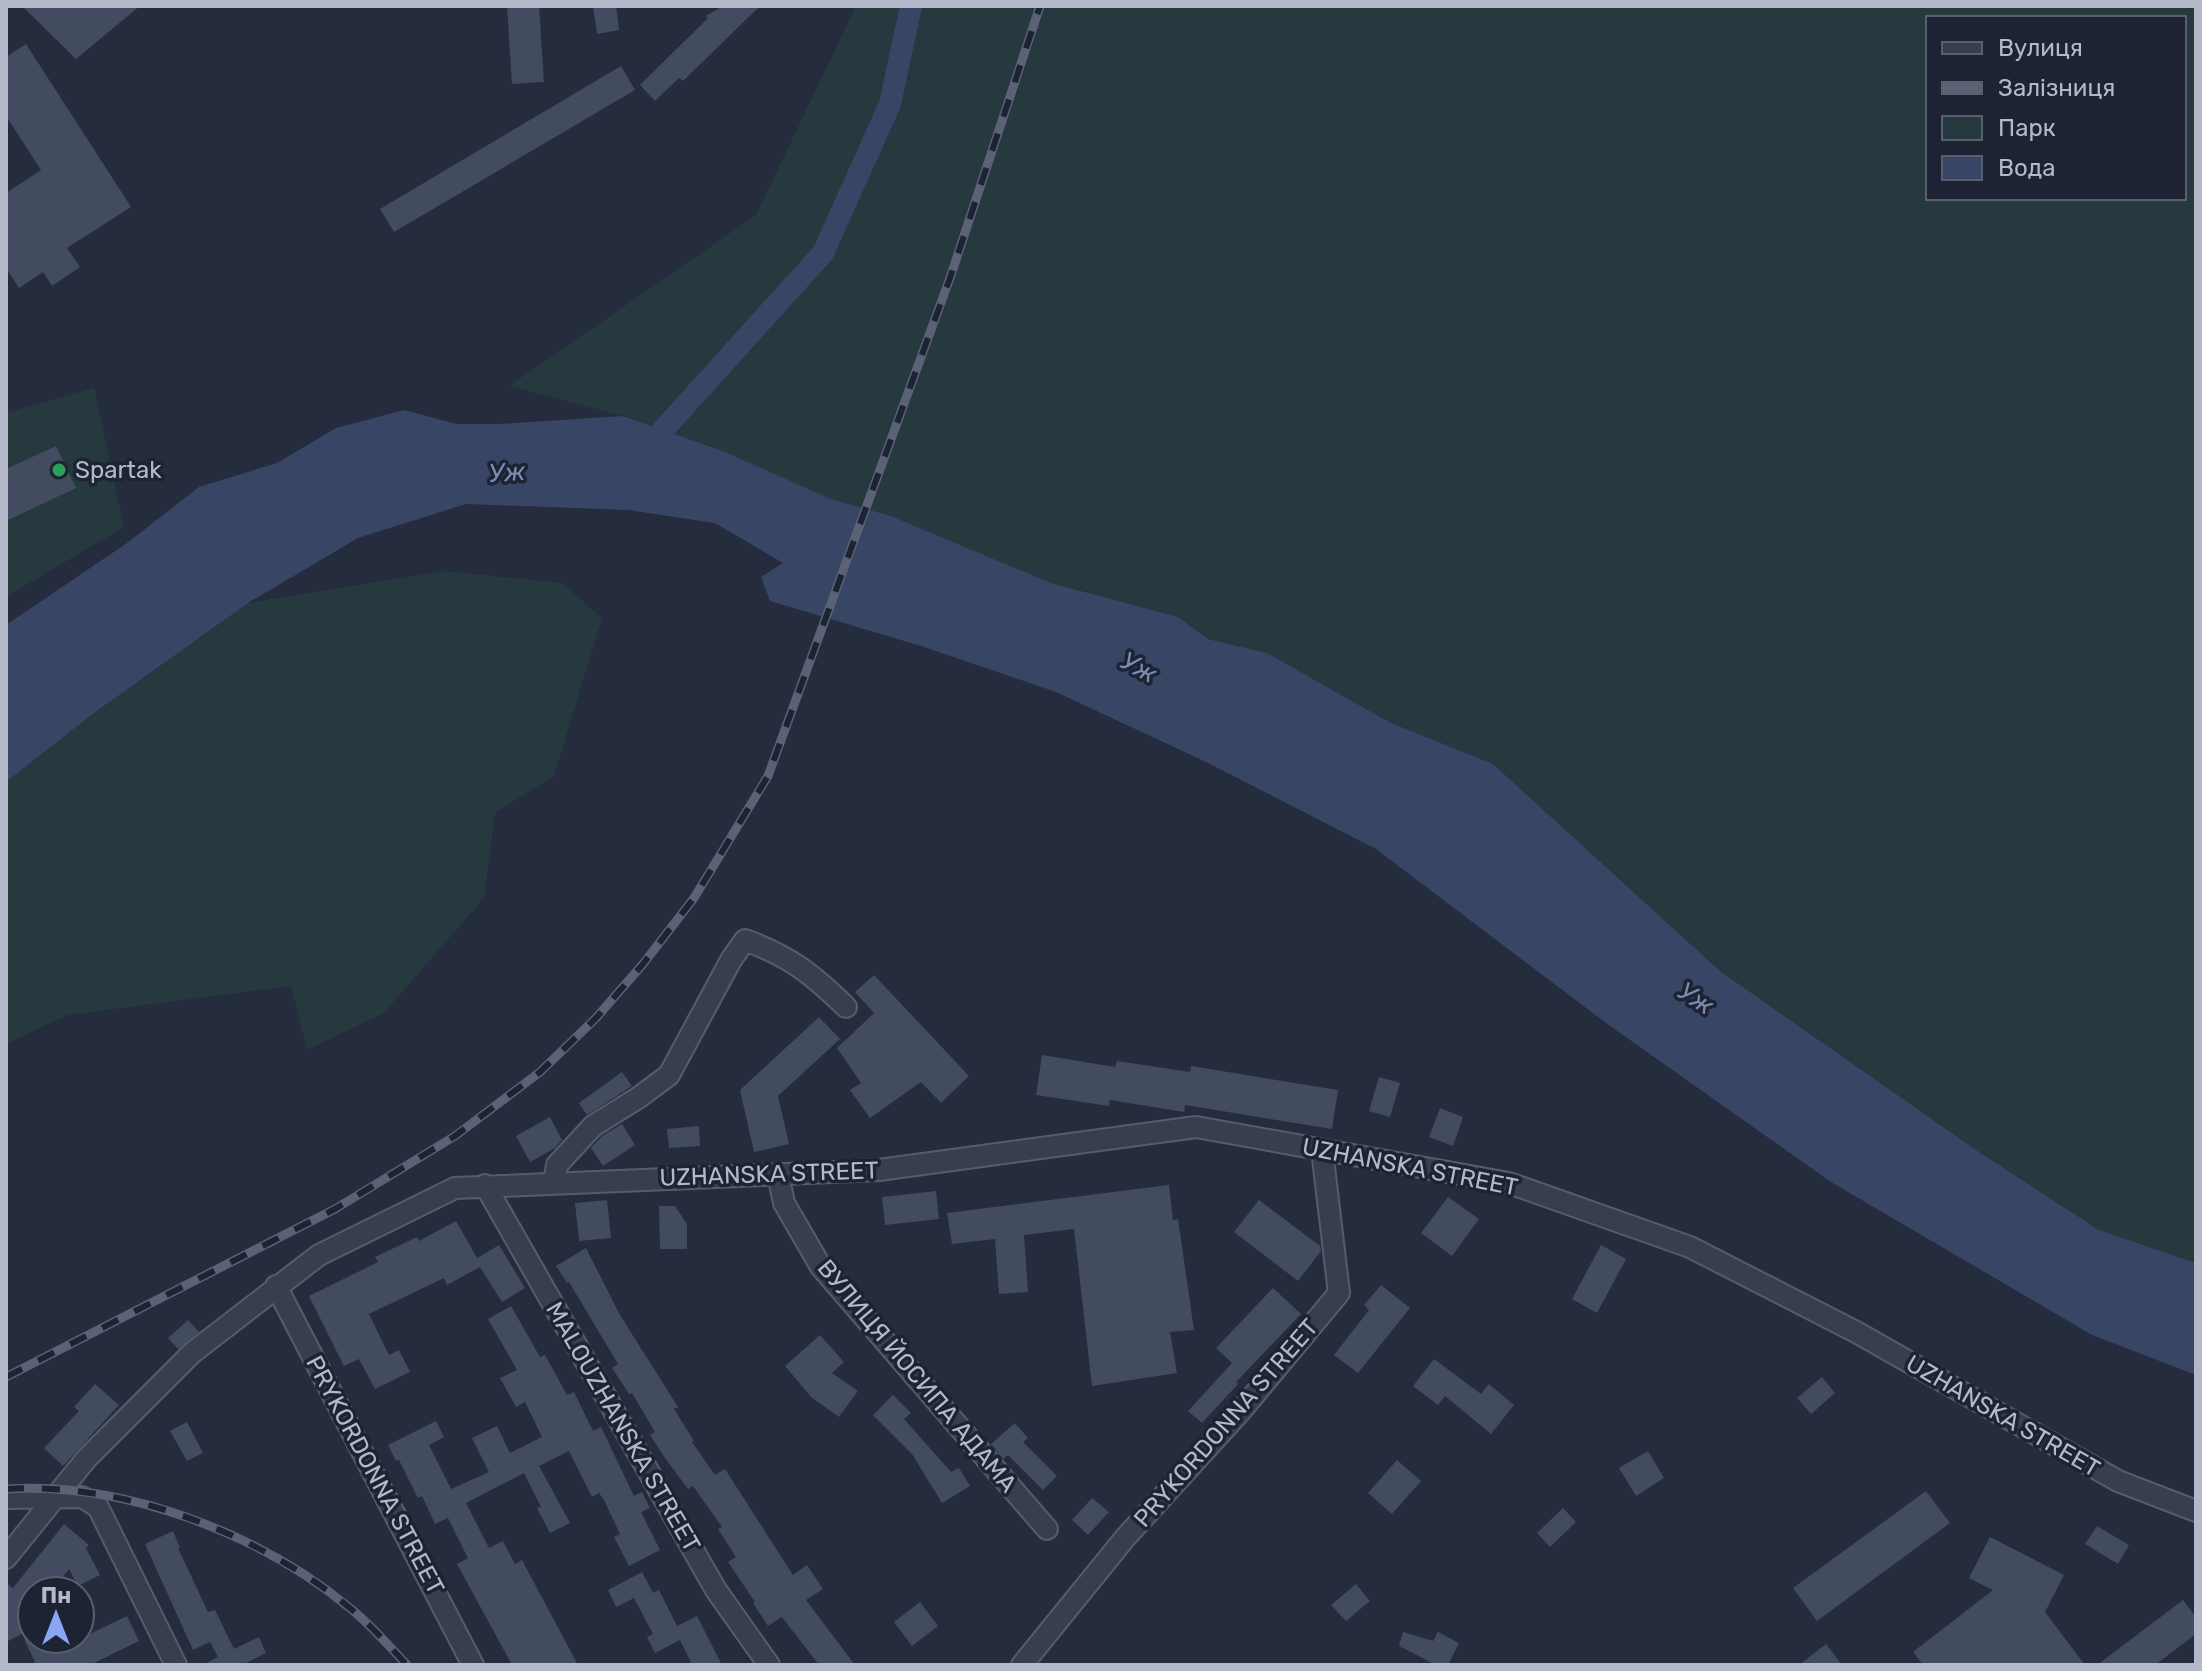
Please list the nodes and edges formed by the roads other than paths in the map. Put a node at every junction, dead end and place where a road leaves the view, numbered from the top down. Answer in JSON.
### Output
{"nodes":[{"id":1,"x":846,"y":1007,"type":"dead end"},
{"id":2,"x":1322,"y":1150,"type":"junction"},
{"id":3,"x":778,"y":1174,"type":"junction"},
{"id":4,"x":554,"y":1182,"type":"junction"},
{"id":5,"x":485,"y":1185,"type":"junction"},
{"id":6,"x":276,"y":1286,"type":"junction"},
{"id":7,"x":58,"y":1496,"type":"junction"},
{"id":8,"x":6,"y":1498,"type":"edge"},
{"id":9,"x":2196,"y":1511,"type":"edge"},
{"id":10,"x":1047,"y":1529,"type":"dead end"},
{"id":11,"x":6,"y":1558,"type":"edge"},
{"id":12,"x":176,"y":1665,"type":"edge"},
{"id":13,"x":473,"y":1665,"type":"edge"},
{"id":14,"x":769,"y":1665,"type":"edge"},
{"id":15,"x":1022,"y":1665,"type":"edge"}],
"edges":[{"from":1,"to":4,"type":"street"},
{"from":2,"to":3,"type":"street","name":"UZHANSKA STREET"},
{"from":2,"to":9,"type":"street","name":"UZHANSKA STREET"},
{"from":2,"to":15,"type":"street","name":"PRYKORDONNA STREET"},
{"from":3,"to":4,"type":"street","name":"UZHANSKA STREET"},
{"from":3,"to":10,"type":"street","name":"ВУЛИЦЯ ЙОСИПА АДАМА"},
{"from":4,"to":5,"type":"street","name":"UZHANSKA STREET"},
{"from":5,"to":6,"type":"street","name":"UZHANSKA STREET"},
{"from":5,"to":14,"type":"street","name":"MALOUZHANSKA STREET"},
{"from":6,"to":7,"type":"street","name":"UZHANSKA STREET"},
{"from":6,"to":13,"type":"street","name":"PRYKORDONNA STREET"},
{"from":7,"to":8,"type":"street"},
{"from":7,"to":11,"type":"street","name":"UZHANSKA STREET"},
{"from":7,"to":12,"type":"street"}]}
